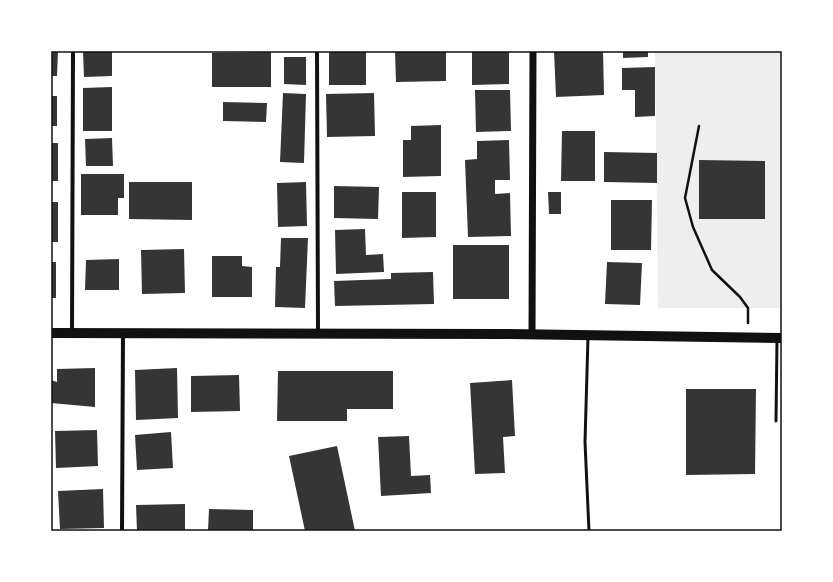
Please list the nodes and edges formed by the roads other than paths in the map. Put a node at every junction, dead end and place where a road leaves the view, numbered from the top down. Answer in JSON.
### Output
{"nodes":[{"id":1,"x":72,"y":51,"type":"edge"},
{"id":2,"x":317,"y":51,"type":"edge"},
{"id":3,"x":533,"y":51,"type":"edge"},
{"id":4,"x":51,"y":333,"type":"edge"},
{"id":5,"x":72,"y":333,"type":"junction"},
{"id":6,"x":123,"y":334,"type":"junction"},
{"id":7,"x":532,"y":334,"type":"junction"},
{"id":8,"x":318,"y":335,"type":"junction"},
{"id":9,"x":588,"y":335,"type":"junction"},
{"id":10,"x":779,"y":338,"type":"edge"},
{"id":11,"x":776,"y":421,"type":"dead end"},
{"id":12,"x":122,"y":531,"type":"edge"},
{"id":13,"x":589,"y":531,"type":"edge"}],
"edges":[{"from":1,"to":5,"type":"street"},
{"from":2,"to":8,"type":"street"},
{"from":3,"to":7,"type":"street"},
{"from":4,"to":5,"type":"main road"},
{"from":5,"to":6,"type":"main road"},
{"from":6,"to":8,"type":"main road"},
{"from":6,"to":12,"type":"street"},
{"from":7,"to":8,"type":"main road"},
{"from":7,"to":9,"type":"main road"},
{"from":9,"to":10,"type":"main road"},
{"from":9,"to":13,"type":"lane"},
{"from":10,"to":11,"type":"lane"}]}
